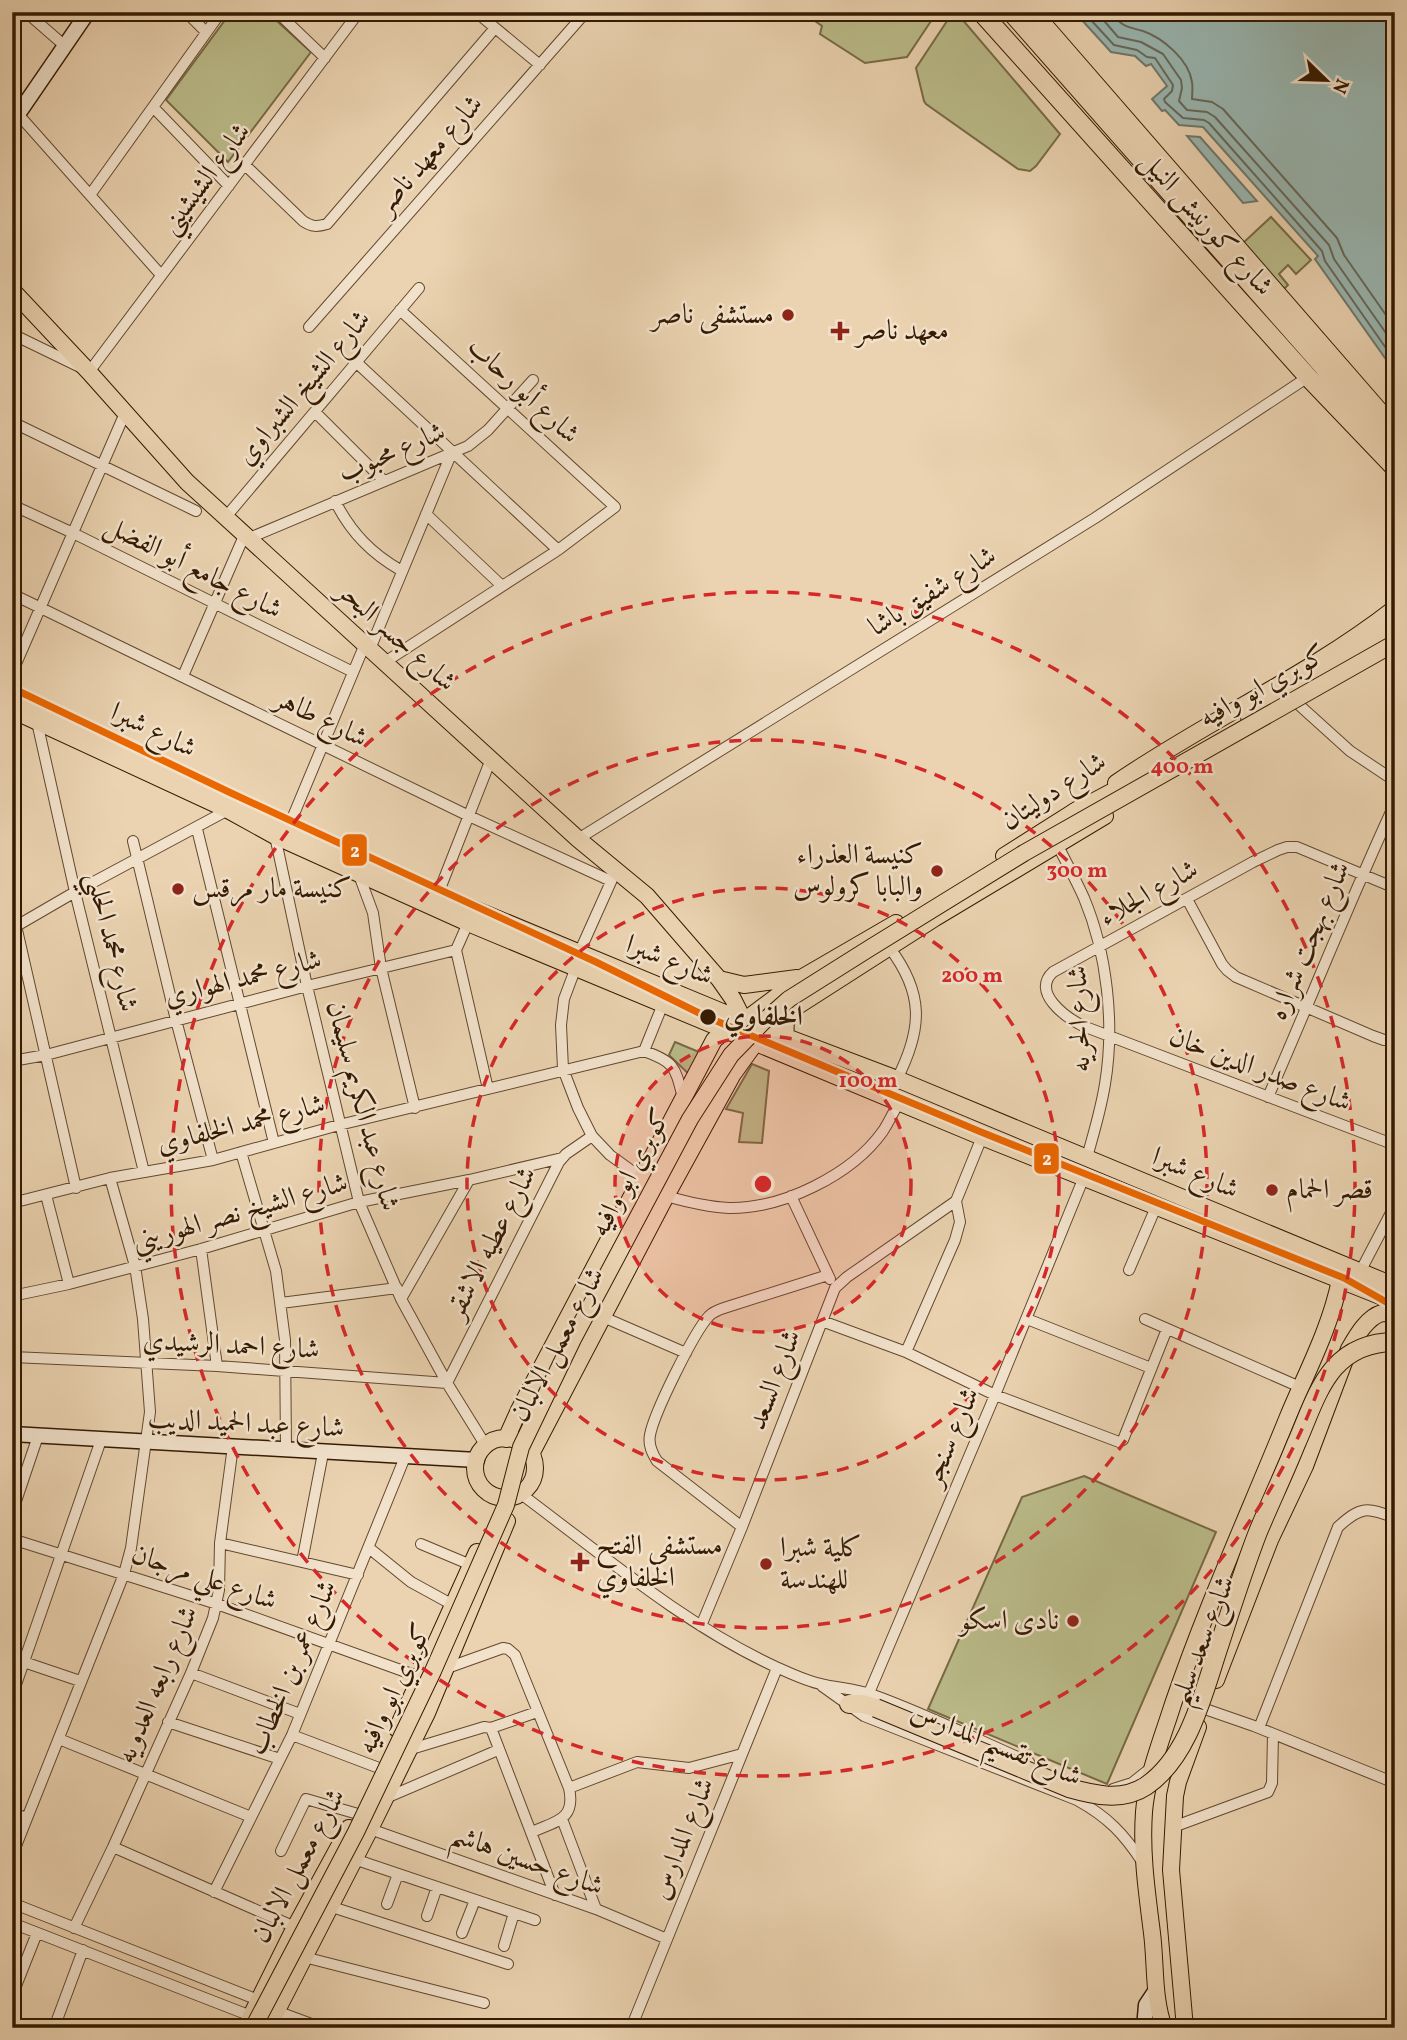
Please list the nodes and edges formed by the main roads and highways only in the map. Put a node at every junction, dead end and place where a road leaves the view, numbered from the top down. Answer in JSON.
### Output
{"nodes":[{"id":1,"x":981,"y":12,"type":"edge"},
{"id":2,"x":1011,"y":12,"type":"edge"},
{"id":3,"x":1027,"y":19,"type":"edge"},
{"id":4,"x":1005,"y":40,"type":"junction"},
{"id":5,"x":12,"y":290,"type":"edge"},
{"id":6,"x":1395,"y":430,"type":"edge"},
{"id":7,"x":1395,"y":448,"type":"edge"},
{"id":8,"x":1395,"y":468,"type":"edge"},
{"id":9,"x":1395,"y":608,"type":"edge"},
{"id":10,"x":1395,"y":624,"type":"edge"},
{"id":11,"x":1395,"y":645,"type":"edge"},
{"id":12,"x":12,"y":692,"type":"edge"},
{"id":13,"x":12,"y":710,"type":"edge"},
{"id":14,"x":1074,"y":813,"type":"junction"},
{"id":15,"x":577,"y":960,"type":"junction"},
{"id":16,"x":803,"y":977,"type":"junction"},
{"id":17,"x":719,"y":979,"type":"junction"},
{"id":18,"x":744,"y":1021,"type":"junction"},
{"id":19,"x":725,"y":1031,"type":"junction"},
{"id":20,"x":786,"y":1036,"type":"junction"},
{"id":21,"x":756,"y":1042,"type":"junction"},
{"id":22,"x":970,"y":1109,"type":"junction"},
{"id":23,"x":962,"y":1128,"type":"junction"},
{"id":24,"x":1015,"y":1128,"type":"junction"},
{"id":25,"x":1006,"y":1147,"type":"junction"},
{"id":26,"x":1340,"y":1280,"type":"junction"},
{"id":27,"x":1395,"y":1286,"type":"edge"},
{"id":28,"x":1395,"y":1302,"type":"edge"},
{"id":29,"x":1390,"y":1312,"type":"edge"},
{"id":30,"x":1395,"y":1342,"type":"edge"},
{"id":31,"x":506,"y":1439,"type":"junction"},
{"id":32,"x":531,"y":1454,"type":"junction"},
{"id":33,"x":513,"y":1496,"type":"junction"},
{"id":34,"x":1188,"y":1661,"type":"junction"},
{"id":35,"x":1219,"y":1670,"type":"junction"},
{"id":36,"x":849,"y":1704,"type":"road end"},
{"id":37,"x":1179,"y":1958,"type":"junction"},
{"id":38,"x":1154,"y":1960,"type":"junction"},
{"id":39,"x":279,"y":1962,"type":"junction"},
{"id":40,"x":300,"y":1963,"type":"junction"},
{"id":41,"x":250,"y":2024,"type":"edge"},
{"id":42,"x":1185,"y":2025,"type":"edge"},
{"id":43,"x":268,"y":2028,"type":"edge"},
{"id":44,"x":1165,"y":2028,"type":"edge"}],
"edges":[{"from":1,"to":4,"type":"highway","name":"شارع كورنيش النيل"},
{"from":2,"to":3,"type":"highway","name":"شارع كورنيش النيل"},
{"from":3,"to":4,"type":"highway"},
{"from":3,"to":6,"type":"highway"},
{"from":3,"to":7,"type":"highway","name":"شارع كورنيش النيل"},
{"from":4,"to":8,"type":"highway","name":"شارع كورنيش النيل"},
{"from":5,"to":17,"type":"main road","name":"شارع جسر البحر"},
{"from":9,"to":14,"type":"main road","name":"شارع دوليتان"},
{"from":10,"to":14,"type":"highway"},
{"from":11,"to":20,"type":"main road","name":"شارع دوليتان"},
{"from":11,"to":41,"type":"main road","name":"كوبري ابو وافيه","bridge":true},
{"from":12,"to":15,"type":"main road","name":"شارع شبرا"},
{"from":13,"to":15,"type":"main road","name":"شارع شبرا"},
{"from":14,"to":16,"type":"main road","name":"شارع دوليتان"},
{"from":15,"to":18,"type":"main road","name":"شارع شبرا"},
{"from":15,"to":19,"type":"main road","name":"شارع شبرا"},
{"from":16,"to":17,"type":"main road"},
{"from":16,"to":18,"type":"main road","name":"شارع دوليتان"},
{"from":17,"to":18,"type":"main road","name":"شارع جسر البحر"},
{"from":18,"to":19,"type":"main road","name":"شارع معمل الالبان"},
{"from":18,"to":20,"type":"main road","name":"شارع شبرا"},
{"from":19,"to":21,"type":"main road","name":"شارع شبرا"},
{"from":19,"to":31,"type":"main road","name":"شارع معمل الالبان"},
{"from":20,"to":22,"type":"main road","name":"شارع شبرا"},
{"from":21,"to":23,"type":"main road","name":"شارع شبرا"},
{"from":21,"to":32,"type":"main road","name":"شارع معمل الالبان"},
{"from":22,"to":23,"type":"main road"},
{"from":22,"to":24,"type":"main road","name":"شارع شبرا"},
{"from":23,"to":25,"type":"main road","name":"شارع شبرا"},
{"from":24,"to":25,"type":"main road"},
{"from":24,"to":27,"type":"main road","name":"شارع شبرا"},
{"from":25,"to":26,"type":"main road","name":"شارع شبرا"},
{"from":26,"to":28,"type":"main road","name":"شارع شبرا"},
{"from":26,"to":34,"type":"main road","name":"شارع سعد سليم"},
{"from":29,"to":35,"type":"main road","name":"شارع سعد سليم"},
{"from":30,"to":36,"type":"highway","bridge":true},
{"from":31,"to":32,"type":"main road"},
{"from":31,"to":33,"type":"main road"},
{"from":32,"to":33,"type":"main road"},
{"from":33,"to":39,"type":"main road","name":"شارع معمل الالبان"},
{"from":33,"to":40,"type":"main road","name":"شارع معمل الالبان"},
{"from":34,"to":35,"type":"main road"},
{"from":34,"to":38,"type":"main road","name":"شارع سعد سليم"},
{"from":35,"to":37,"type":"main road","name":"شارع سعد سليم"},
{"from":37,"to":38,"type":"main road"},
{"from":37,"to":42,"type":"main road","name":"شارع سعد سليم"},
{"from":38,"to":44,"type":"main road","name":"شارع سعد سليم"},
{"from":39,"to":40,"type":"main road"},
{"from":39,"to":41,"type":"main road","name":"شارع معمل الالبان"},
{"from":40,"to":43,"type":"main road","name":"شارع معمل الالبان"},
{"from":42,"to":44,"type":"main road"}]}
